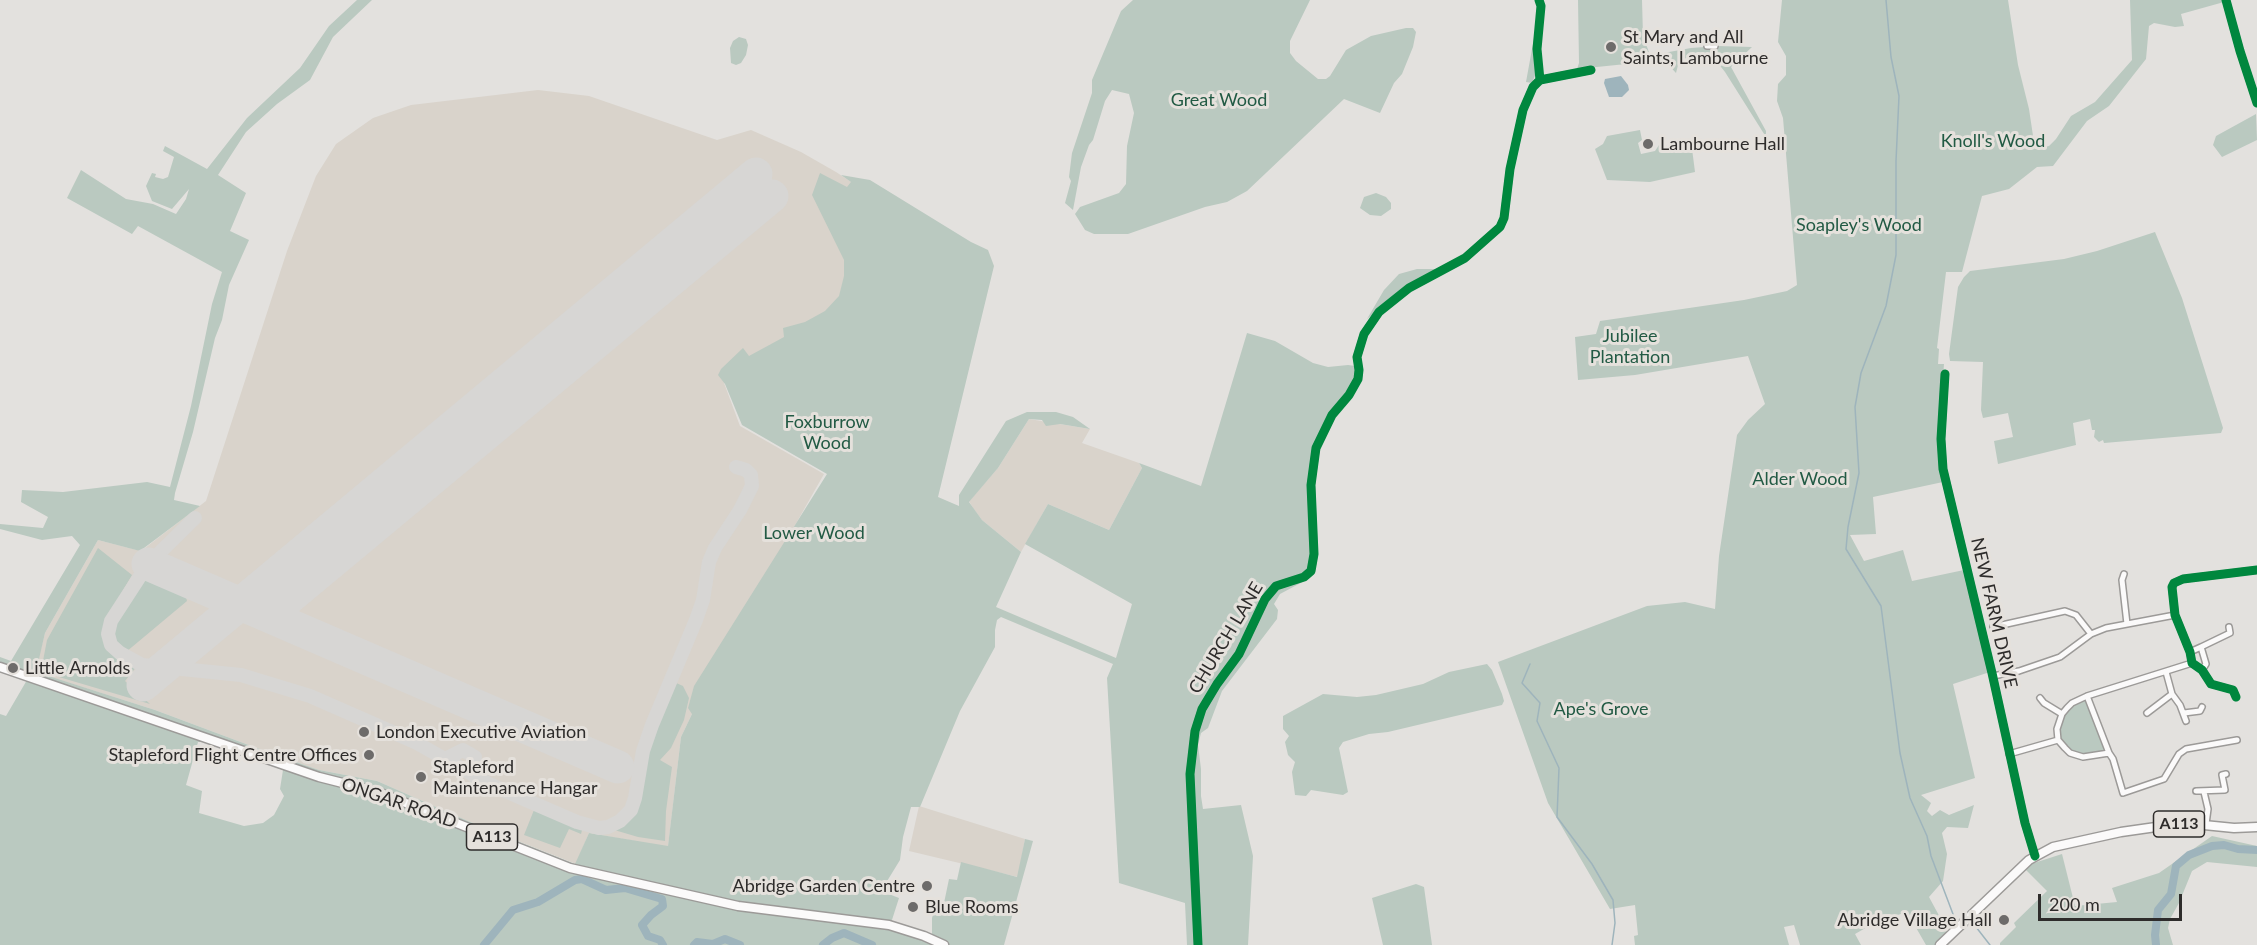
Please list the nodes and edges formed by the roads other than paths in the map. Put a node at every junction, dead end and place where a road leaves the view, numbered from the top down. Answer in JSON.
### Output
{"nodes":[{"id":1,"x":2226,"y":0,"type":"edge"},
{"id":2,"x":1707,"y":46,"type":"dead end"},
{"id":3,"x":1715,"y":46,"type":"dead end"},
{"id":4,"x":1591,"y":70,"type":"dead end"},
{"id":5,"x":2257,"y":103,"type":"edge"},
{"id":6,"x":1946,"y":374,"type":"dead end"},
{"id":7,"x":2257,"y":570,"type":"edge"},
{"id":8,"x":2124,"y":574,"type":"dead end"},
{"id":9,"x":2175,"y":615,"type":"junction"},
{"id":10,"x":2127,"y":624,"type":"junction"},
{"id":11,"x":1993,"y":627,"type":"dead end"},
{"id":12,"x":2229,"y":627,"type":"dead end"},
{"id":13,"x":2091,"y":634,"type":"junction"},
{"id":14,"x":2201,"y":647,"type":"junction"},
{"id":15,"x":2190,"y":652,"type":"junction"},
{"id":16,"x":2192,"y":663,"type":"junction"},
{"id":17,"x":0,"y":666,"type":"edge"},
{"id":18,"x":2202,"y":670,"type":"junction"},
{"id":19,"x":2166,"y":672,"type":"junction"},
{"id":20,"x":1993,"y":676,"type":"junction"},
{"id":21,"x":2172,"y":694,"type":"junction"},
{"id":22,"x":2087,"y":696,"type":"junction"},
{"id":23,"x":2236,"y":697,"type":"dead end"},
{"id":24,"x":2040,"y":698,"type":"dead end"},
{"id":25,"x":2202,"y":707,"type":"dead end"},
{"id":26,"x":2147,"y":713,"type":"dead end"},
{"id":27,"x":2184,"y":713,"type":"junction"},
{"id":28,"x":2062,"y":714,"type":"junction"},
{"id":29,"x":2186,"y":721,"type":"dead end"},
{"id":30,"x":2058,"y":740,"type":"junction"},
{"id":31,"x":2238,"y":740,"type":"dead end"},
{"id":32,"x":2109,"y":753,"type":"junction"},
{"id":33,"x":2009,"y":754,"type":"junction"},
{"id":34,"x":2226,"y":774,"type":"dead end"},
{"id":35,"x":2196,"y":791,"type":"dead end"},
{"id":36,"x":2204,"y":792,"type":"junction"},
{"id":37,"x":2206,"y":824,"type":"junction"},
{"id":38,"x":2257,"y":827,"type":"edge"},
{"id":39,"x":2034,"y":856,"type":"junction"},
{"id":40,"x":944,"y":945,"type":"edge"},
{"id":41,"x":1198,"y":945,"type":"edge"},
{"id":42,"x":1940,"y":945,"type":"edge"}],
"edges":[{"from":1,"to":5,"type":"street"},
{"from":2,"to":3,"type":"street"},
{"from":4,"to":41,"type":"street","name":"CHURCH LANE"},
{"from":6,"to":20,"type":"street","name":"NEW FARM DRIVE"},
{"from":7,"to":9,"type":"street"},
{"from":8,"to":10,"type":"street"},
{"from":9,"to":10,"type":"street"},
{"from":9,"to":15,"type":"street"},
{"from":10,"to":13,"type":"street"},
{"from":11,"to":13,"type":"street"},
{"from":12,"to":14,"type":"street"},
{"from":13,"to":20,"type":"street"},
{"from":14,"to":15,"type":"street"},
{"from":14,"to":18,"type":"street"},
{"from":15,"to":16,"type":"street"},
{"from":16,"to":18,"type":"street"},
{"from":16,"to":19,"type":"street"},
{"from":17,"to":40,"type":"main road","name":"ONGAR ROAD","number":"A113"},
{"from":18,"to":23,"type":"street"},
{"from":19,"to":21,"type":"street"},
{"from":19,"to":22,"type":"street"},
{"from":20,"to":33,"type":"street","name":"NEW FARM DRIVE"},
{"from":21,"to":26,"type":"street"},
{"from":21,"to":27,"type":"street"},
{"from":22,"to":28,"type":"street"},
{"from":22,"to":32,"type":"street"},
{"from":24,"to":28,"type":"street"},
{"from":25,"to":27,"type":"street"},
{"from":27,"to":29,"type":"street"},
{"from":28,"to":30,"type":"street"},
{"from":30,"to":32,"type":"street"},
{"from":30,"to":33,"type":"street"},
{"from":31,"to":32,"type":"street"},
{"from":33,"to":39,"type":"street","name":"NEW FARM DRIVE"},
{"from":34,"to":36,"type":"street"},
{"from":35,"to":36,"type":"street"},
{"from":36,"to":37,"type":"street"},
{"from":37,"to":38,"type":"main road","number":"A113"},
{"from":37,"to":39,"type":"main road","number":"A113"},
{"from":39,"to":42,"type":"main road","number":"A113"}]}
